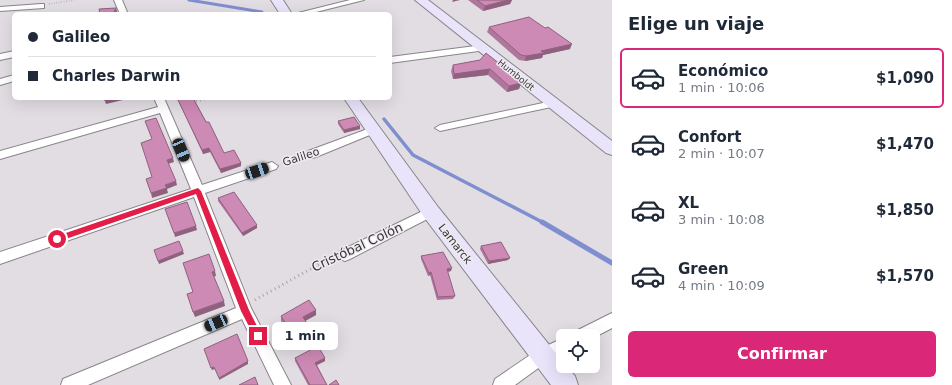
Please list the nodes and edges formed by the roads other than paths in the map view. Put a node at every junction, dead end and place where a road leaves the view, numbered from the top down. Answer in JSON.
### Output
{"nodes":[{"id":1,"x":118,"y":0,"type":"edge"},
{"id":2,"x":277,"y":0,"type":"edge"},
{"id":3,"x":360,"y":0,"type":"edge"},
{"id":4,"x":421,"y":0,"type":"edge"},
{"id":5,"x":41,"y":6,"type":"road end"},
{"id":6,"x":0,"y":9,"type":"edge"},
{"id":7,"x":123,"y":12,"type":"dead end"},
{"id":8,"x":285,"y":12,"type":"edge"},
{"id":9,"x":307,"y":12,"type":"edge"},
{"id":10,"x":483,"y":48,"type":"junction"},
{"id":11,"x":12,"y":54,"type":"edge"},
{"id":12,"x":0,"y":57,"type":"edge"},
{"id":13,"x":392,"y":60,"type":"edge"},
{"id":14,"x":12,"y":79,"type":"edge"},
{"id":15,"x":0,"y":82,"type":"edge"},
{"id":16,"x":352,"y":100,"type":"edge"},
{"id":17,"x":162,"y":104,"type":"edge"},
{"id":18,"x":552,"y":104,"type":"junction"},
{"id":19,"x":440,"y":128,"type":"dead end"},
{"id":20,"x":374,"y":130,"type":"junction"},
{"id":21,"x":612,"y":149,"type":"edge"},
{"id":22,"x":312,"y":154,"type":"road end"},
{"id":23,"x":0,"y":155,"type":"edge"},
{"id":24,"x":272,"y":166,"type":"road end"},
{"id":25,"x":198,"y":191,"type":"junction"},
{"id":26,"x":431,"y":212,"type":"junction"},
{"id":27,"x":345,"y":255,"type":"road end"},
{"id":28,"x":0,"y":258,"type":"edge"},
{"id":29,"x":245,"y":311,"type":"junction"},
{"id":30,"x":612,"y":320,"type":"edge"},
{"id":31,"x":595,"y":329,"type":"edge"},
{"id":32,"x":556,"y":349,"type":"edge"},
{"id":33,"x":542,"y":356,"type":"junction"},
{"id":34,"x":69,"y":385,"type":"edge"},
{"id":35,"x":283,"y":385,"type":"edge"},
{"id":36,"x":501,"y":385,"type":"edge"},
{"id":37,"x":566,"y":385,"type":"edge"}],
"edges":[{"from":1,"to":7,"type":"street"},
{"from":2,"to":8,"type":"main road"},
{"from":3,"to":9,"type":"street"},
{"from":4,"to":10,"type":"main road","name":"Humboldt"},
{"from":5,"to":6,"type":"street"},
{"from":10,"to":13,"type":"street"},
{"from":10,"to":18,"type":"main road","name":"Humboldt"},
{"from":11,"to":12,"type":"street"},
{"from":14,"to":15,"type":"street"},
{"from":16,"to":20,"type":"main road","name":"Lamarck"},
{"from":17,"to":23,"type":"street"},
{"from":17,"to":25,"type":"street"},
{"from":18,"to":19,"type":"street"},
{"from":18,"to":21,"type":"main road","name":"Humboldt"},
{"from":20,"to":22,"type":"street","name":"Galileo"},
{"from":20,"to":26,"type":"main road","name":"Lamarck"},
{"from":24,"to":25,"type":"street","name":"Galileo"},
{"from":25,"to":28,"type":"street","name":"Galileo"},
{"from":25,"to":29,"type":"street"},
{"from":26,"to":27,"type":"street","name":"Cristóbal Colón"},
{"from":26,"to":33,"type":"main road","name":"Lamarck"},
{"from":29,"to":34,"type":"street"},
{"from":29,"to":35,"type":"street"},
{"from":30,"to":31,"type":"street"},
{"from":32,"to":33,"type":"street"},
{"from":33,"to":36,"type":"street"},
{"from":33,"to":37,"type":"main road","name":"Lamarck"}]}
